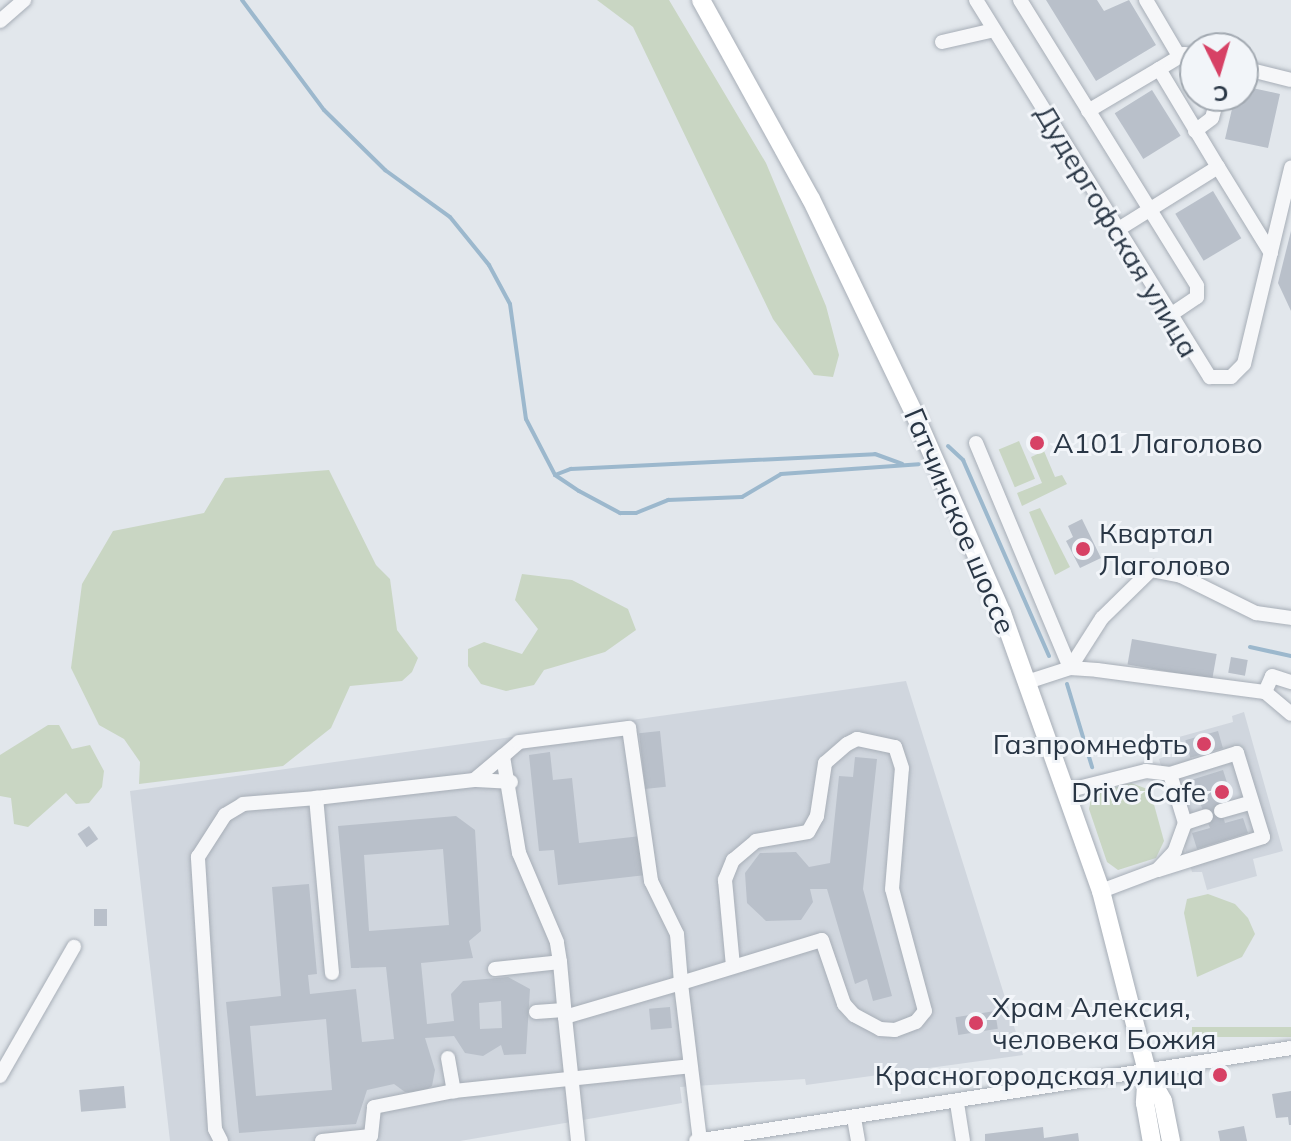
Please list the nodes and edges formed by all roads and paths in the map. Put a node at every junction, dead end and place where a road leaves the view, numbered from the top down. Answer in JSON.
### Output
{"nodes":[{"id":1,"x":24,"y":0,"type":"edge"},
{"id":2,"x":701,"y":0,"type":"edge"},
{"id":3,"x":976,"y":0,"type":"edge"},
{"id":4,"x":1020,"y":0,"type":"edge"},
{"id":5,"x":1146,"y":0,"type":"edge"},
{"id":6,"x":0,"y":21,"type":"edge"},
{"id":7,"x":994,"y":30,"type":"junction"},
{"id":8,"x":942,"y":42,"type":"dead end"},
{"id":9,"x":1179,"y":56,"type":"joint"},
{"id":10,"x":1159,"y":69,"type":"junction"},
{"id":11,"x":1259,"y":72,"type":"edge"},
{"id":12,"x":1291,"y":80,"type":"edge"},
{"id":13,"x":1088,"y":111,"type":"junction"},
{"id":14,"x":1214,"y":112,"type":"edge"},
{"id":15,"x":1195,"y":131,"type":"junction"},
{"id":16,"x":1218,"y":167,"type":"junction"},
{"id":17,"x":1291,"y":168,"type":"edge"},
{"id":18,"x":1149,"y":210,"type":"junction"},
{"id":19,"x":1117,"y":230,"type":"junction"},
{"id":20,"x":1271,"y":253,"type":"junction"},
{"id":21,"x":1169,"y":316,"type":"junction"},
{"id":22,"x":976,"y":443,"type":"dead end"},
{"id":23,"x":1288,"y":618,"type":"edge"},
{"id":24,"x":1070,"y":668,"type":"junction"},
{"id":25,"x":1027,"y":682,"type":"junction"},
{"id":26,"x":1291,"y":682,"type":"edge"},
{"id":27,"x":1265,"y":692,"type":"junction"},
{"id":28,"x":1291,"y":714,"type":"edge"},
{"id":29,"x":503,"y":756,"type":"junction"},
{"id":30,"x":1170,"y":774,"type":"junction"},
{"id":31,"x":474,"y":780,"type":"junction"},
{"id":32,"x":511,"y":782,"type":"junction"},
{"id":33,"x":1066,"y":791,"type":"junction"},
{"id":34,"x":316,"y":798,"type":"junction"},
{"id":35,"x":1252,"y":802,"type":"junction"},
{"id":36,"x":1221,"y":811,"type":"dead end"},
{"id":37,"x":1206,"y":816,"type":"dead end"},
{"id":38,"x":1185,"y":823,"type":"junction"},
{"id":39,"x":1157,"y":870,"type":"junction"},
{"id":40,"x":1101,"y":891,"type":"junction"},
{"id":41,"x":74,"y":947,"type":"dead end"},
{"id":42,"x":560,"y":962,"type":"junction"},
{"id":43,"x":733,"y":966,"type":"junction"},
{"id":44,"x":495,"y":969,"type":"dead end"},
{"id":45,"x":332,"y":973,"type":"dead end"},
{"id":46,"x":681,"y":983,"type":"junction"},
{"id":47,"x":536,"y":1012,"type":"dead end"},
{"id":48,"x":565,"y":1014,"type":"junction"},
{"id":49,"x":1291,"y":1048,"type":"edge"},
{"id":50,"x":448,"y":1058,"type":"dead end"},
{"id":51,"x":690,"y":1066,"type":"junction"},
{"id":52,"x":1147,"y":1072,"type":"junction"},
{"id":53,"x":0,"y":1076,"type":"edge"},
{"id":54,"x":572,"y":1081,"type":"junction"},
{"id":55,"x":454,"y":1091,"type":"junction"},
{"id":56,"x":957,"y":1103,"type":"junction"},
{"id":57,"x":854,"y":1118,"type":"junction"},
{"id":58,"x":221,"y":1141,"type":"edge"},
{"id":59,"x":322,"y":1141,"type":"edge"},
{"id":60,"x":578,"y":1141,"type":"edge"},
{"id":61,"x":699,"y":1141,"type":"edge"},
{"id":62,"x":858,"y":1141,"type":"edge"},
{"id":63,"x":963,"y":1141,"type":"edge"},
{"id":64,"x":1152,"y":1141,"type":"edge"},
{"id":65,"x":1171,"y":1141,"type":"edge"}],
"edges":[{"from":1,"to":6,"type":"street"},
{"from":2,"to":25,"type":"main road","name":"Гатчинское шоссе"},
{"from":3,"to":7,"type":"street","name":"Дудергофская улица"},
{"from":4,"to":13,"type":"street"},
{"from":5,"to":9,"type":"street"},
{"from":7,"to":8,"type":"street"},
{"from":7,"to":19,"type":"street","name":"Дудергофская улица"},
{"from":9,"to":10,"type":"street"},
{"from":10,"to":13,"type":"street"},
{"from":10,"to":15,"type":"street"},
{"from":11,"to":12,"type":"street"},
{"from":13,"to":18,"type":"street"},
{"from":14,"to":15,"type":"street"},
{"from":15,"to":16,"type":"street"},
{"from":16,"to":18,"type":"street"},
{"from":16,"to":20,"type":"street"},
{"from":17,"to":20,"type":"street","name":"Дудергофская улица"},
{"from":18,"to":19,"type":"street"},
{"from":18,"to":21,"type":"street"},
{"from":19,"to":21,"type":"street","name":"Дудергофская улица"},
{"from":20,"to":21,"type":"street","name":"Дудергофская улица"},
{"from":22,"to":24,"type":"street"},
{"from":23,"to":24,"type":"street"},
{"from":24,"to":25,"type":"street"},
{"from":24,"to":27,"type":"street"},
{"from":25,"to":33,"type":"main road","name":"Гатчинское шоссе"},
{"from":26,"to":27,"type":"street"},
{"from":27,"to":28,"type":"street"},
{"from":29,"to":31,"type":"street"},
{"from":29,"to":32,"type":"street"},
{"from":29,"to":46,"type":"street"},
{"from":30,"to":33,"type":"street"},
{"from":30,"to":35,"type":"street"},
{"from":30,"to":38,"type":"street"},
{"from":31,"to":32,"type":"street"},
{"from":31,"to":34,"type":"street"},
{"from":32,"to":42,"type":"street"},
{"from":33,"to":40,"type":"main road","name":"Гатчинское шоссе"},
{"from":34,"to":45,"type":"street"},
{"from":34,"to":58,"type":"street"},
{"from":35,"to":36,"type":"street"},
{"from":35,"to":39,"type":"street"},
{"from":37,"to":38,"type":"street"},
{"from":38,"to":39,"type":"street"},
{"from":39,"to":40,"type":"street"},
{"from":40,"to":52,"type":"main road","name":"Гатчинское шоссе"},
{"from":41,"to":53,"type":"street"},
{"from":42,"to":44,"type":"street"},
{"from":42,"to":48,"type":"street"},
{"from":43,"to":43,"type":"street"},
{"from":43,"to":46,"type":"street"},
{"from":46,"to":48,"type":"street"},
{"from":46,"to":51,"type":"street"},
{"from":47,"to":48,"type":"street"},
{"from":48,"to":54,"type":"street"},
{"from":49,"to":52,"type":"street"},
{"from":50,"to":55,"type":"street"},
{"from":51,"to":54,"type":"street"},
{"from":51,"to":61,"type":"street"},
{"from":52,"to":56,"type":"street"},
{"from":52,"to":64,"type":"main road","name":"Гатчинское шоссе"},
{"from":52,"to":65,"type":"main road","name":"Гатчинское шоссе"},
{"from":54,"to":55,"type":"street"},
{"from":54,"to":60,"type":"street"},
{"from":55,"to":59,"type":"street"},
{"from":56,"to":57,"type":"street"},
{"from":56,"to":63,"type":"street"},
{"from":57,"to":61,"type":"street"},
{"from":57,"to":62,"type":"street"}]}
